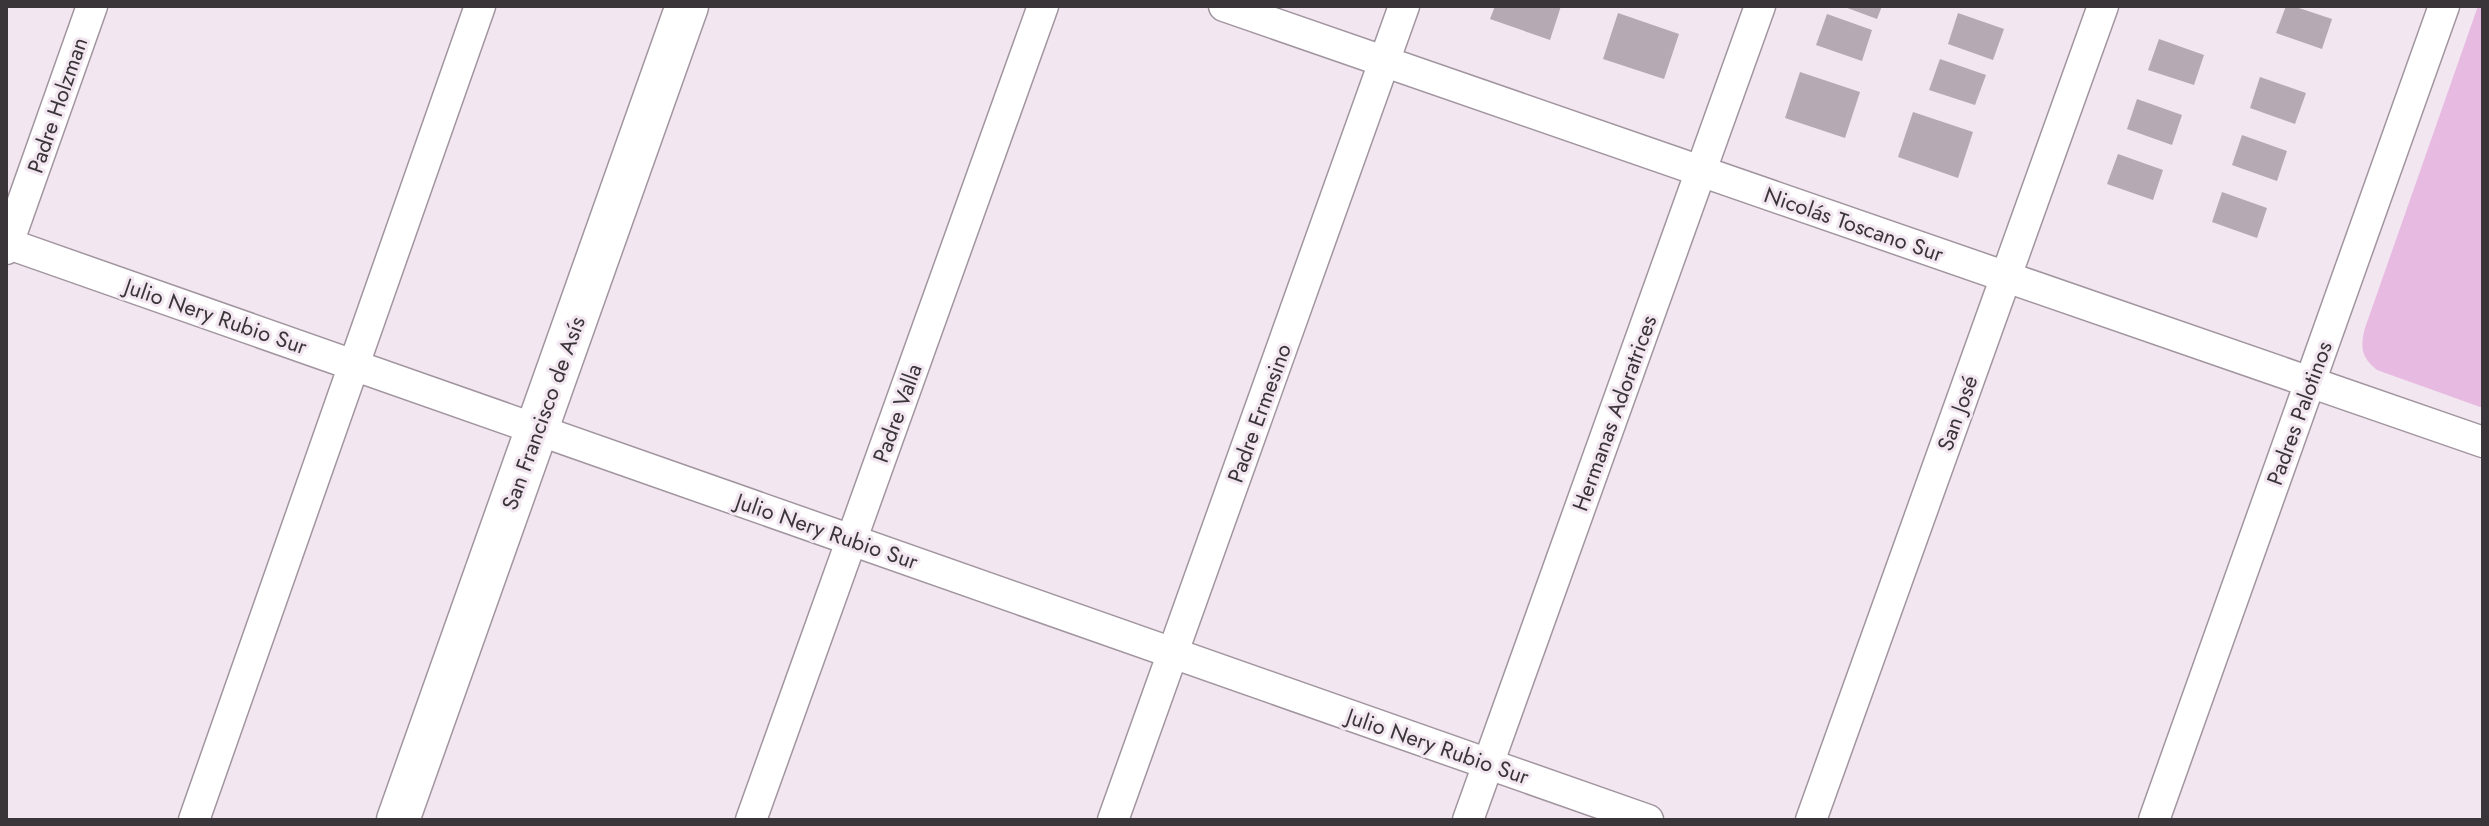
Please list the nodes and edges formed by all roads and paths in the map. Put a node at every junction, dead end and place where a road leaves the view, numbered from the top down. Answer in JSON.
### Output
{"nodes":[{"id":1,"x":92,"y":6,"type":"edge"},
{"id":2,"x":480,"y":6,"type":"edge"},
{"id":3,"x":687,"y":6,"type":"edge"},
{"id":4,"x":1043,"y":6,"type":"edge"},
{"id":5,"x":1224,"y":6,"type":"edge"},
{"id":6,"x":1404,"y":6,"type":"edge"},
{"id":7,"x":1760,"y":6,"type":"edge"},
{"id":8,"x":2103,"y":6,"type":"edge"},
{"id":9,"x":2444,"y":6,"type":"edge"},
{"id":10,"x":1385,"y":62,"type":"junction"},
{"id":11,"x":1701,"y":171,"type":"junction"},
{"id":12,"x":7,"y":245,"type":"edge"},
{"id":13,"x":2006,"y":277,"type":"junction"},
{"id":14,"x":354,"y":365,"type":"junction"},
{"id":15,"x":2310,"y":382,"type":"junction"},
{"id":16,"x":537,"y":430,"type":"junction"},
{"id":17,"x":2483,"y":442,"type":"edge"},
{"id":18,"x":852,"y":540,"type":"junction"},
{"id":19,"x":1173,"y":653,"type":"junction"},
{"id":20,"x":1488,"y":764,"type":"junction"},
{"id":21,"x":194,"y":820,"type":"edge"},
{"id":22,"x":398,"y":820,"type":"edge"},
{"id":23,"x":751,"y":820,"type":"edge"},
{"id":24,"x":1113,"y":820,"type":"edge"},
{"id":25,"x":1468,"y":820,"type":"edge"},
{"id":26,"x":1648,"y":820,"type":"edge"},
{"id":27,"x":1811,"y":820,"type":"edge"},
{"id":28,"x":2154,"y":820,"type":"edge"}],
"edges":[{"from":1,"to":12,"type":"street","name":"Padre Holzman"},
{"from":2,"to":14,"type":"street"},
{"from":3,"to":16,"type":"street","name":"San Francisco de Asís"},
{"from":4,"to":18,"type":"street","name":"Padre Valla"},
{"from":5,"to":10,"type":"street","name":"Nicolás Toscano Sur"},
{"from":6,"to":10,"type":"street","name":"Padre Ermesino"},
{"from":7,"to":11,"type":"street","name":"Hermanas Adoratrices"},
{"from":8,"to":13,"type":"street","name":"San José"},
{"from":9,"to":15,"type":"street","name":"Padres Palotinos"},
{"from":10,"to":11,"type":"street","name":"Nicolás Toscano Sur"},
{"from":10,"to":19,"type":"street","name":"Padre Ermesino"},
{"from":11,"to":13,"type":"street","name":"Nicolás Toscano Sur"},
{"from":11,"to":20,"type":"street","name":"Hermanas Adoratrices"},
{"from":12,"to":14,"type":"street","name":"Julio Nery Rubio Sur"},
{"from":13,"to":15,"type":"street","name":"Nicolás Toscano Sur"},
{"from":13,"to":27,"type":"street","name":"San José"},
{"from":14,"to":16,"type":"street","name":"Julio Nery Rubio Sur"},
{"from":14,"to":21,"type":"street"},
{"from":15,"to":17,"type":"street","name":"Nicolás Toscano Sur"},
{"from":15,"to":28,"type":"street","name":"Padres Palotinos"},
{"from":16,"to":18,"type":"street","name":"Julio Nery Rubio Sur"},
{"from":16,"to":22,"type":"street","name":"San Francisco de Asís"},
{"from":18,"to":19,"type":"street","name":"Julio Nery Rubio Sur"},
{"from":18,"to":23,"type":"street","name":"Padre Valla"},
{"from":19,"to":20,"type":"street","name":"Julio Nery Rubio Sur"},
{"from":19,"to":24,"type":"street","name":"Padre Ermesino"},
{"from":20,"to":25,"type":"street","name":"Hermanas Adoratrices"},
{"from":20,"to":26,"type":"street","name":"Julio Nery Rubio Sur"}]}
